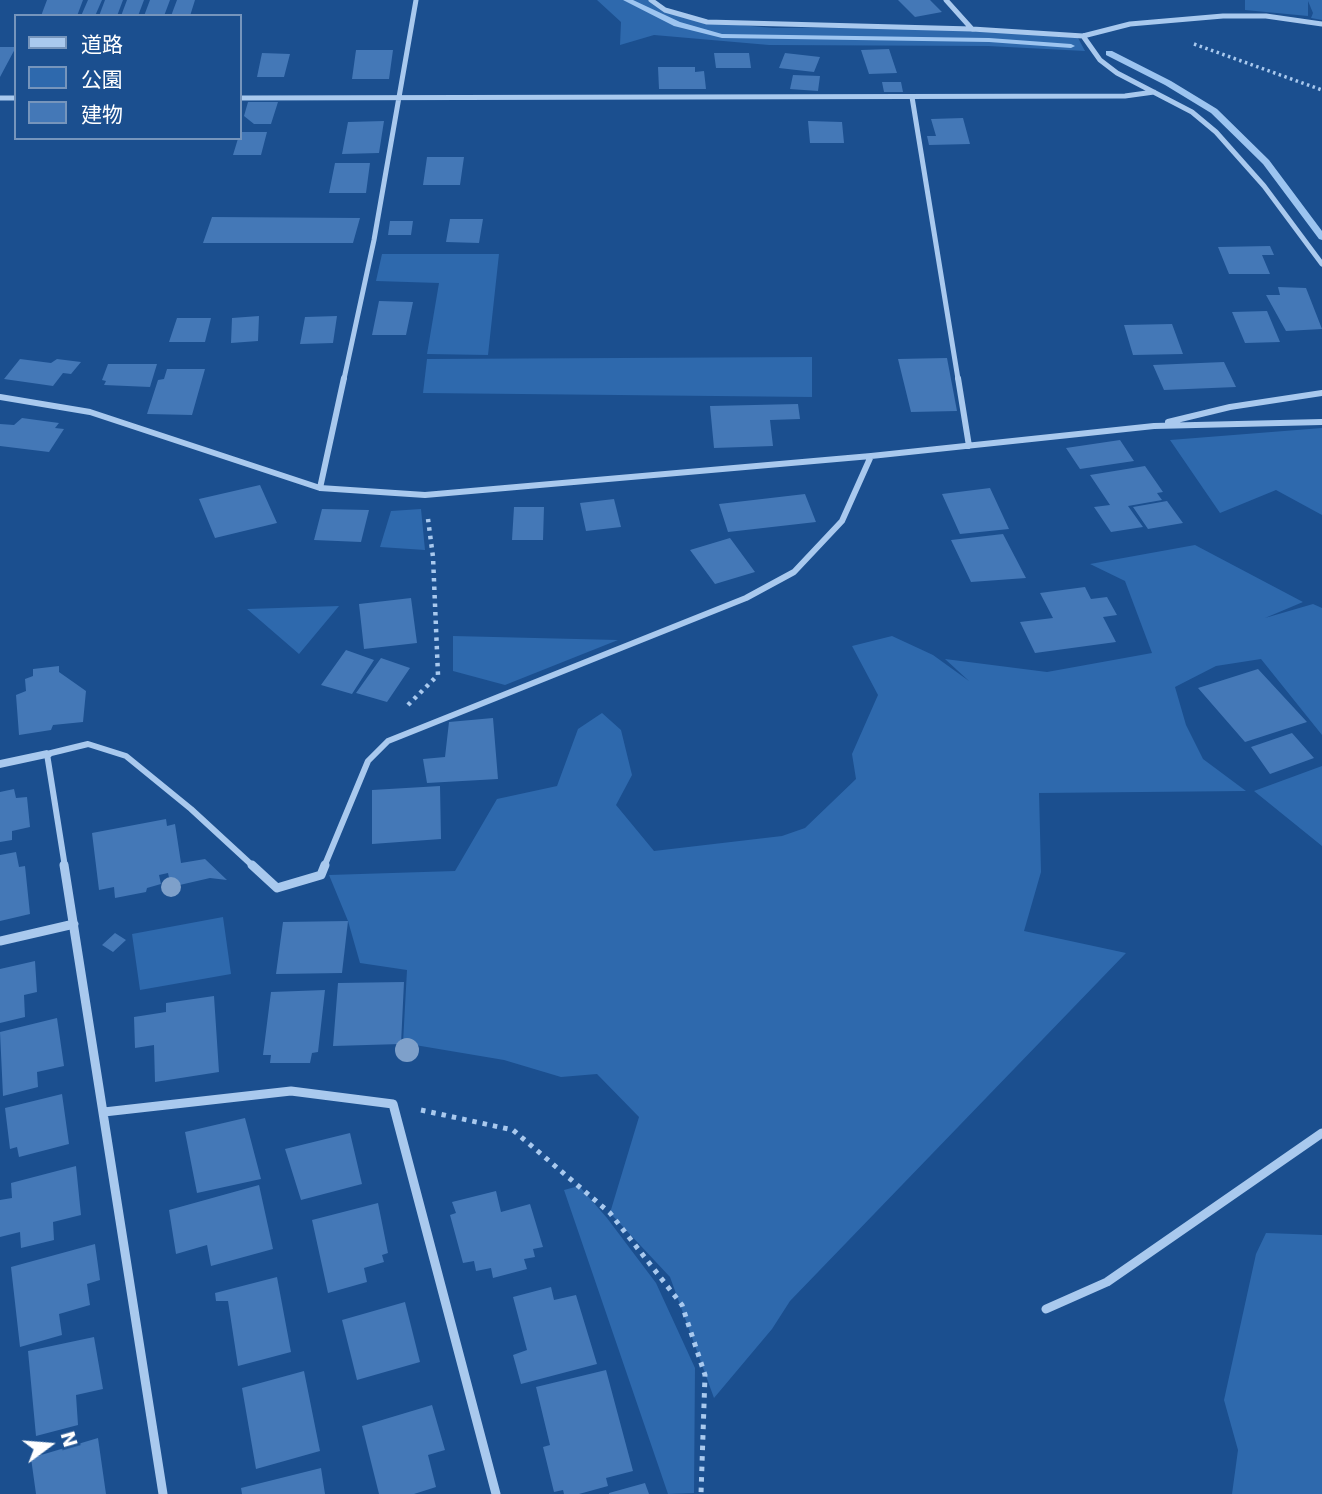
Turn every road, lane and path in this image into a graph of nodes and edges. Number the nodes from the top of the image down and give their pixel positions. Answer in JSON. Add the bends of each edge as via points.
{"nodes":[{"id":1,"x":416,"y":0,"type":"edge"},
{"id":2,"x":650,"y":0,"type":"edge"},
{"id":3,"x":946,"y":0,"type":"edge"},
{"id":4,"x":1152,"y":21,"type":"junction"},
{"id":5,"x":1322,"y":24,"type":"edge"},
{"id":6,"x":972,"y":29,"type":"junction"},
{"id":7,"x":1083,"y":36,"type":"junction"},
{"id":8,"x":1322,"y":90,"type":"edge"},
{"id":9,"x":1154,"y":92,"type":"junction"},
{"id":10,"x":912,"y":97,"type":"junction"},
{"id":11,"x":242,"y":98,"type":"edge"},
{"id":12,"x":400,"y":99,"type":"junction"},
{"id":13,"x":1322,"y":264,"type":"edge"},
{"id":14,"x":1322,"y":393,"type":"edge"},
{"id":15,"x":0,"y":397,"type":"edge"},
{"id":16,"x":1322,"y":422,"type":"edge"},
{"id":17,"x":1154,"y":426,"type":"junction"},
{"id":18,"x":969,"y":446,"type":"junction"},
{"id":19,"x":871,"y":456,"type":"junction"},
{"id":20,"x":320,"y":488,"type":"junction"},
{"id":21,"x":425,"y":495,"type":"junction"},
{"id":22,"x":388,"y":741,"type":"junction"},
{"id":23,"x":47,"y":754,"type":"junction"},
{"id":24,"x":0,"y":764,"type":"edge"},
{"id":25,"x":74,"y":924,"type":"junction"},
{"id":26,"x":0,"y":941,"type":"edge"},
{"id":27,"x":393,"y":1104,"type":"junction"},
{"id":28,"x":104,"y":1112,"type":"junction"},
{"id":29,"x":1322,"y":1133,"type":"edge"},
{"id":30,"x":1046,"y":1309,"type":"dead end"},
{"id":31,"x":163,"y":1494,"type":"edge"},
{"id":32,"x":496,"y":1494,"type":"edge"},
{"id":33,"x":701,"y":1494,"type":"edge"}],
"edges":[{"from":1,"to":12,"type":"street"},
{"from":2,"to":6,"type":"street","via":[[665,10],[707,22]]},
{"from":3,"to":6,"type":"street"},
{"from":4,"to":5,"type":"street","via":[[1266,16]]},
{"from":4,"to":7,"type":"street"},
{"from":4,"to":8,"type":"path","via":[[1162,33]]},
{"from":6,"to":7,"type":"street"},
{"from":7,"to":9,"type":"street","via":[[1108,66]]},
{"from":9,"to":10,"type":"street"},
{"from":9,"to":13,"type":"street","via":[[1192,112],[1216,132],[1264,186]]},
{"from":10,"to":12,"type":"street"},
{"from":10,"to":18,"type":"street"},
{"from":11,"to":12,"type":"street"},
{"from":12,"to":20,"type":"street"},
{"from":14,"to":17,"type":"street","via":[[1230,407]]},
{"from":15,"to":20,"type":"street","via":[[90,412]]},
{"from":16,"to":17,"type":"street"},
{"from":17,"to":18,"type":"street"},
{"from":18,"to":19,"type":"street"},
{"from":19,"to":21,"type":"street"},
{"from":19,"to":22,"type":"street","via":[[842,521],[794,572],[746,598]]},
{"from":20,"to":21,"type":"street"},
{"from":21,"to":22,"type":"path","via":[[433,557],[438,675],[394,719]]},
{"from":22,"to":23,"type":"street","via":[[369,761],[320,875],[277,888],[126,756],[88,744]]},
{"from":23,"to":24,"type":"street"},
{"from":23,"to":25,"type":"street"},
{"from":25,"to":26,"type":"street"},
{"from":25,"to":28,"type":"street"},
{"from":27,"to":28,"type":"street","via":[[291,1091]]},
{"from":27,"to":32,"type":"street"},
{"from":27,"to":33,"type":"path","via":[[513,1130],[610,1213],[682,1305],[705,1376]]},
{"from":28,"to":31,"type":"street"},
{"from":29,"to":30,"type":"street","via":[[1107,1282]]}]}
